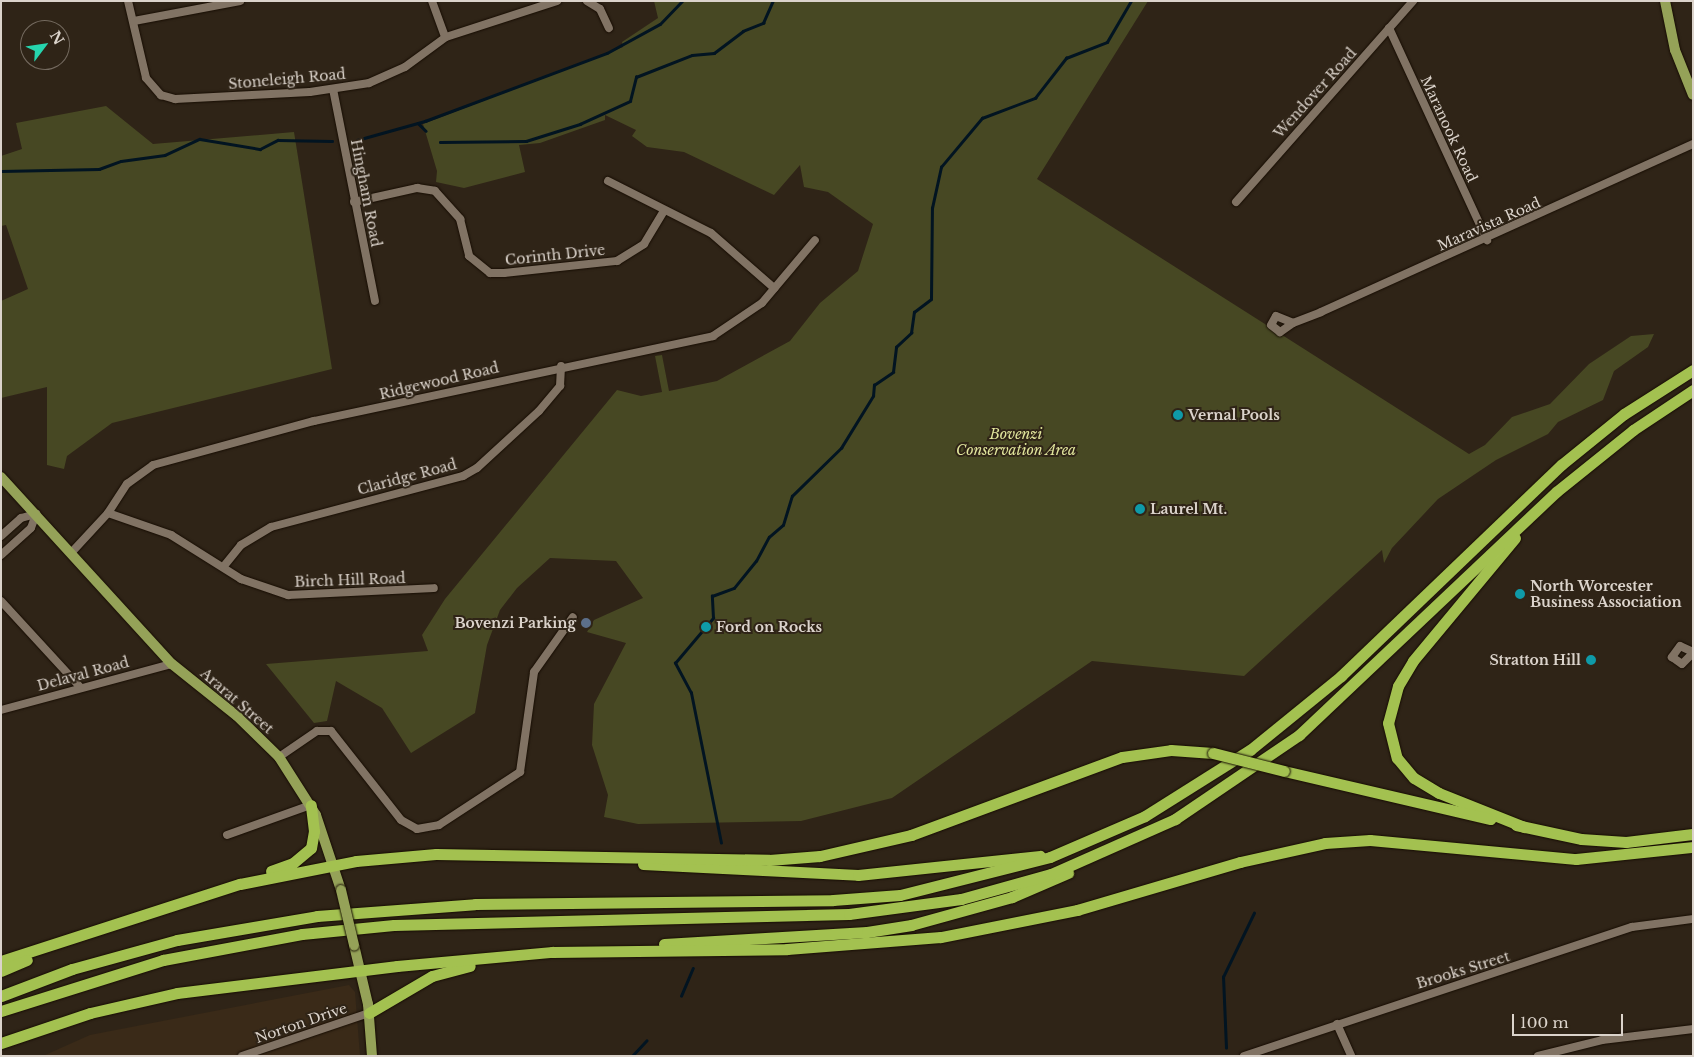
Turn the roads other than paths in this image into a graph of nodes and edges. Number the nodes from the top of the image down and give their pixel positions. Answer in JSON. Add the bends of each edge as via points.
{"nodes":[{"id":1,"x":128,"y":1,"type":"edge"},
{"id":2,"x":240,"y":1,"type":"edge"},
{"id":3,"x":432,"y":1,"type":"edge"},
{"id":4,"x":557,"y":1,"type":"edge"},
{"id":5,"x":588,"y":1,"type":"edge"},
{"id":6,"x":1413,"y":1,"type":"edge"},
{"id":7,"x":1665,"y":1,"type":"edge"},
{"id":8,"x":134,"y":21,"type":"junction"},
{"id":9,"x":609,"y":28,"type":"dead end"},
{"id":10,"x":1389,"y":28,"type":"junction"},
{"id":11,"x":445,"y":37,"type":"junction"},
{"id":12,"x":333,"y":89,"type":"junction"},
{"id":13,"x":1693,"y":95,"type":"edge"},
{"id":14,"x":1693,"y":144,"type":"edge"},
{"id":15,"x":608,"y":181,"type":"dead end"},
{"id":16,"x":354,"y":202,"type":"junction"},
{"id":17,"x":1236,"y":202,"type":"dead end"},
{"id":18,"x":664,"y":211,"type":"junction"},
{"id":19,"x":815,"y":240,"type":"dead end"},
{"id":20,"x":1487,"y":240,"type":"junction"},
{"id":21,"x":774,"y":288,"type":"junction"},
{"id":22,"x":375,"y":301,"type":"dead end"},
{"id":23,"x":1293,"y":323,"type":"dead end"},
{"id":24,"x":561,"y":366,"type":"junction"},
{"id":25,"x":1693,"y":370,"type":"edge"},
{"id":26,"x":1693,"y":390,"type":"edge"},
{"id":27,"x":1,"y":477,"type":"edge"},
{"id":28,"x":108,"y":513,"type":"junction"},
{"id":29,"x":36,"y":514,"type":"junction"},
{"id":30,"x":1530,"y":516,"type":"junction"},
{"id":31,"x":1,"y":536,"type":"edge"},
{"id":32,"x":71,"y":553,"type":"junction"},
{"id":33,"x":1,"y":555,"type":"edge"},
{"id":34,"x":224,"y":566,"type":"junction"},
{"id":35,"x":434,"y":588,"type":"dead end"},
{"id":36,"x":1,"y":601,"type":"edge"},
{"id":37,"x":573,"y":617,"type":"dead end"},
{"id":38,"x":172,"y":664,"type":"junction"},
{"id":39,"x":80,"y":687,"type":"junction"},
{"id":40,"x":1,"y":710,"type":"edge"},
{"id":41,"x":279,"y":757,"type":"junction"},
{"id":42,"x":311,"y":805,"type":"junction"},
{"id":43,"x":1524,"y":827,"type":"junction"},
{"id":44,"x":1693,"y":834,"type":"edge"},
{"id":45,"x":228,"y":836,"type":"dead end"},
{"id":46,"x":1693,"y":847,"type":"edge"},
{"id":47,"x":1050,"y":857,"type":"junction"},
{"id":48,"x":602,"y":858,"type":"junction"},
{"id":49,"x":1089,"y":860,"type":"junction"},
{"id":50,"x":336,"y":866,"type":"junction"},
{"id":51,"x":234,"y":886,"type":"junction"},
{"id":52,"x":144,"y":912,"type":"junction"},
{"id":53,"x":1693,"y":919,"type":"edge"},
{"id":54,"x":643,"y":949,"type":"junction"},
{"id":55,"x":511,"y":955,"type":"junction"},
{"id":56,"x":1,"y":962,"type":"edge"},
{"id":57,"x":1,"y":971,"type":"edge"},
{"id":58,"x":361,"y":972,"type":"junction"},
{"id":59,"x":1,"y":996,"type":"edge"},
{"id":60,"x":1,"y":1011,"type":"edge"},
{"id":61,"x":369,"y":1013,"type":"junction"},
{"id":62,"x":1337,"y":1024,"type":"junction"},
{"id":63,"x":1693,"y":1029,"type":"edge"},
{"id":64,"x":4,"y":1042,"type":"edge"},
{"id":65,"x":242,"y":1056,"type":"edge"},
{"id":66,"x":372,"y":1056,"type":"edge"},
{"id":67,"x":1244,"y":1056,"type":"edge"},
{"id":68,"x":1351,"y":1056,"type":"edge"},
{"id":69,"x":1538,"y":1056,"type":"edge"}],
"edges":[{"from":1,"to":8,"type":"street","name":"Stoneleigh Road"},
{"from":2,"to":8,"type":"street"},
{"from":3,"to":11,"type":"street"},
{"from":4,"to":11,"type":"street","name":"Stoneleigh Road"},
{"from":5,"to":9,"type":"street","via":[[600,10]]},
{"from":6,"to":10,"type":"street","name":"Wendover Road"},
{"from":7,"to":13,"type":"main road","via":[[1674,50]]},
{"from":8,"to":12,"type":"street","name":"Stoneleigh Road","via":[[146,78],[168,98]]},
{"from":10,"to":17,"type":"street","name":"Wendover Road"},
{"from":10,"to":20,"type":"street","name":"Maranook Road"},
{"from":11,"to":12,"type":"street","name":"Stoneleigh Road","via":[[388,76]]},
{"from":12,"to":16,"type":"street","name":"Hingham Road"},
{"from":14,"to":20,"type":"street","name":"Maravista Road"},
{"from":15,"to":18,"type":"street"},
{"from":16,"to":18,"type":"street","name":"Corinth Drive","via":[[417,188],[435,191],[460,219],[469,256],[490,273],[617,261],[644,244]]},
{"from":16,"to":22,"type":"street","name":"Hingham Road"},
{"from":18,"to":21,"type":"street","via":[[711,233]]},
{"from":19,"to":21,"type":"street","name":"Ridgewood Road"},
{"from":20,"to":23,"type":"street","name":"Maravista Road"},
{"from":21,"to":24,"type":"street","name":"Ridgewood Road","via":[[750,314],[713,336]]},
{"from":24,"to":28,"type":"street","name":"Ridgewood Road","via":[[169,459],[127,484]]},
{"from":24,"to":34,"type":"street","name":"Claridge Road","via":[[560,386],[516,436],[478,468],[463,476],[271,527],[241,545]]},
{"from":25,"to":47,"type":"highway","via":[[1624,414],[1561,465],[1340,676],[1250,750],[1144,816]]},
{"from":26,"to":30,"type":"highway","via":[[1633,430]]},
{"from":27,"to":29,"type":"main road","name":"Ararat Street"},
{"from":28,"to":32,"type":"street","name":"Ridgewood Road"},
{"from":28,"to":34,"type":"street","name":"Birch Hill Road","via":[[171,534]]},
{"from":29,"to":31,"type":"street","via":[[21,518]]},
{"from":29,"to":32,"type":"main road","name":"Ararat Street"},
{"from":29,"to":33,"type":"street","via":[[31,528]]},
{"from":30,"to":43,"type":"highway","via":[[1413,661],[1398,686],[1388,723],[1397,758],[1414,778],[1439,793]]},
{"from":30,"to":49,"type":"highway","via":[[1299,735],[1211,798]]},
{"from":32,"to":38,"type":"main road","name":"Ararat Street"},
{"from":34,"to":35,"type":"street","name":"Birch Hill Road","via":[[256,586],[288,595]]},
{"from":36,"to":39,"type":"street"},
{"from":37,"to":41,"type":"street","via":[[532,677],[520,772],[439,824],[417,828],[401,820],[331,731],[317,731]]},
{"from":38,"to":39,"type":"street","name":"Delaval Road"},
{"from":38,"to":41,"type":"main road","name":"Ararat Street","via":[[237,716]]},
{"from":39,"to":40,"type":"street","name":"Delaval Road"},
{"from":41,"to":42,"type":"main road","name":"Ararat Street"},
{"from":42,"to":45,"type":"street"},
{"from":42,"to":50,"type":"main road","name":"Ararat Street"},
{"from":42,"to":51,"type":"highway","via":[[314,831],[311,848],[293,863]]},
{"from":43,"to":44,"type":"highway","via":[[1581,839],[1626,842]]},
{"from":43,"to":48,"type":"highway","bridge":true,"via":[[1213,753],[1171,750],[1122,757],[911,835],[853,851],[769,860]]},
{"from":46,"to":54,"type":"highway","via":[[1576,859],[1370,840],[1325,843],[1240,862],[1077,910],[940,937],[787,949]]},
{"from":47,"to":48,"type":"highway","via":[[1016,856],[922,872],[858,875]]},
{"from":47,"to":59,"type":"highway","via":[[936,887],[843,900],[475,904],[317,916],[168,942],[78,967]]},
{"from":48,"to":50,"type":"highway","via":[[422,854]]},
{"from":49,"to":54,"type":"highway","via":[[1053,883],[911,925],[820,936],[685,939]]},
{"from":49,"to":60,"type":"highway","via":[[961,898],[849,914],[403,925],[302,934],[170,958]]},
{"from":50,"to":51,"type":"highway"},
{"from":50,"to":58,"type":"main road","name":"Ararat Street","bridge":true},
{"from":51,"to":52,"type":"highway"},
{"from":52,"to":56,"type":"highway"},
{"from":52,"to":57,"type":"highway"},
{"from":53,"to":62,"type":"street","name":"Brooks Street","via":[[1632,928]]},
{"from":54,"to":55,"type":"highway"},
{"from":55,"to":58,"type":"highway"},
{"from":55,"to":61,"type":"highway","via":[[448,970]]},
{"from":58,"to":61,"type":"main road","name":"Ararat Street"},
{"from":58,"to":64,"type":"highway","via":[[177,993],[82,1016]]},
{"from":61,"to":65,"type":"street","name":"Norton Drive"},
{"from":61,"to":66,"type":"main road","name":"Ararat Street"},
{"from":62,"to":67,"type":"street","name":"Brooks Street"},
{"from":62,"to":68,"type":"street"},
{"from":63,"to":69,"type":"street","via":[[1602,1040]]}]}
